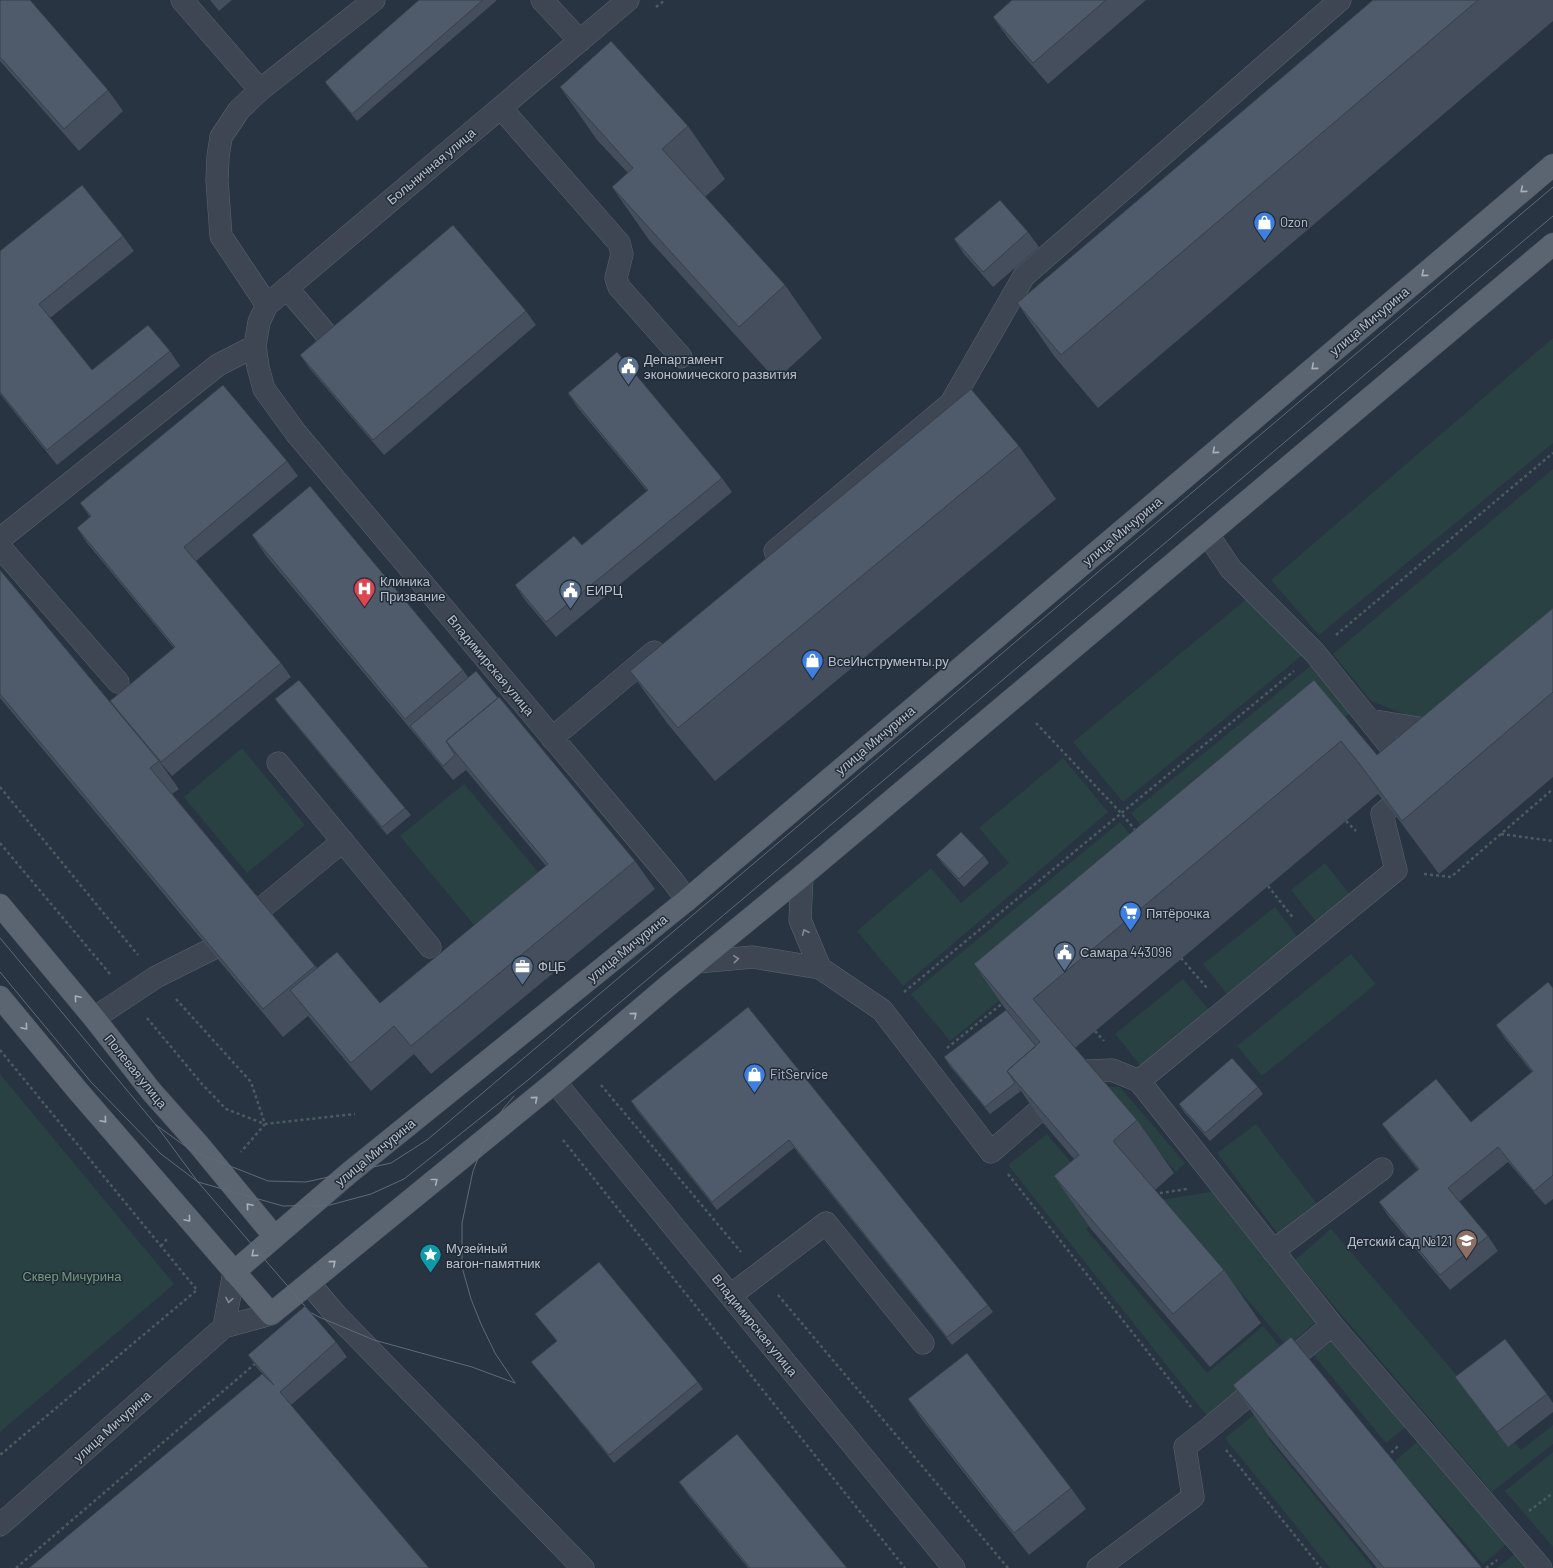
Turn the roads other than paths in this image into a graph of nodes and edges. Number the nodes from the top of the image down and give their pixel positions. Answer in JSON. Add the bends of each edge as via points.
{"nodes":[{"id":1,"x":182,"y":0,"type":"edge"},
{"id":2,"x":374,"y":0,"type":"edge"},
{"id":3,"x":542,"y":0,"type":"edge"},
{"id":4,"x":628,"y":0,"type":"edge"},
{"id":5,"x":1340,"y":0,"type":"edge"},
{"id":6,"x":580,"y":41,"type":"junction"},
{"id":7,"x":260,"y":90,"type":"junction"},
{"id":8,"x":501,"y":108,"type":"junction"},
{"id":9,"x":1553,"y":165,"type":"edge"},
{"id":10,"x":1553,"y":244,"type":"edge"},
{"id":11,"x":287,"y":288,"type":"junction"},
{"id":12,"x":267,"y":305,"type":"junction"},
{"id":13,"x":254,"y":346,"type":"junction"},
{"id":14,"x":337,"y":347,"type":"edge"},
{"id":15,"x":681,"y":357,"type":"dead end"},
{"id":16,"x":1208,"y":535,"type":"junction"},
{"id":17,"x":0,"y":539,"type":"edge"},
{"id":18,"x":0,"y":548,"type":"edge"},
{"id":19,"x":762,"y":562,"type":"edge"},
{"id":20,"x":672,"y":637,"type":"edge"},
{"id":21,"x":118,"y":682,"type":"dead end"},
{"id":22,"x":1454,"y":716,"type":"edge"},
{"id":23,"x":1369,"y":720,"type":"junction"},
{"id":24,"x":552,"y":738,"type":"junction"},
{"id":25,"x":278,"y":763,"type":"dead end"},
{"id":26,"x":1420,"y":783,"type":"edge"},
{"id":27,"x":1389,"y":808,"type":"edge"},
{"id":28,"x":343,"y":841,"type":"junction"},
{"id":29,"x":802,"y":876,"type":"junction"},
{"id":30,"x":687,"y":900,"type":"junction"},
{"id":31,"x":0,"y":905,"type":"edge"},
{"id":32,"x":262,"y":907,"type":"edge"},
{"id":33,"x":430,"y":947,"type":"dead end"},
{"id":34,"x":210,"y":950,"type":"edge"},
{"id":35,"x":697,"y":962,"type":"junction"},
{"id":36,"x":820,"y":968,"type":"junction"},
{"id":37,"x":0,"y":998,"type":"edge"},
{"id":38,"x":94,"y":1018,"type":"junction"},
{"id":39,"x":1086,"y":1071,"type":"edge"},
{"id":40,"x":1139,"y":1081,"type":"junction"},
{"id":41,"x":555,"y":1082,"type":"junction"},
{"id":42,"x":1068,"y":1085,"type":"edge"},
{"id":43,"x":1382,"y":1169,"type":"dead end"},
{"id":44,"x":274,"y":1236,"type":"junction"},
{"id":45,"x":1274,"y":1251,"type":"junction"},
{"id":46,"x":234,"y":1272,"type":"junction"},
{"id":47,"x":309,"y":1283,"type":"junction"},
{"id":48,"x":731,"y":1295,"type":"junction"},
{"id":49,"x":271,"y":1314,"type":"junction"},
{"id":50,"x":1332,"y":1325,"type":"junction"},
{"id":51,"x":224,"y":1327,"type":"junction"},
{"id":52,"x":923,"y":1343,"type":"dead end"},
{"id":53,"x":0,"y":1525,"type":"edge"},
{"id":54,"x":583,"y":1568,"type":"edge"},
{"id":55,"x":954,"y":1568,"type":"edge"},
{"id":56,"x":1098,"y":1568,"type":"edge"},
{"id":57,"x":1541,"y":1568,"type":"edge"}],
"edges":[{"from":1,"to":7,"type":"street"},
{"from":2,"to":7,"type":"street"},
{"from":3,"to":6,"type":"street"},
{"from":4,"to":6,"type":"street","name":"Больничная улица"},
{"from":5,"to":19,"type":"street","via":[[1024,276],[951,403]]},
{"from":6,"to":8,"type":"street","name":"Больничная улица"},
{"from":7,"to":12,"type":"street","via":[[238,110],[221,137],[218,180],[221,236]]},
{"from":8,"to":11,"type":"street","name":"Больничная улица"},
{"from":8,"to":15,"type":"street","via":[[619,243],[622,254],[616,278],[619,287]]},
{"from":9,"to":30,"type":"main road","name":"улица Мичурина","one_way":true},
{"from":10,"to":16,"type":"main road","name":"улица Мичурина"},
{"from":11,"to":12,"type":"street","name":"Больничная улица"},
{"from":11,"to":14,"type":"street"},
{"from":12,"to":13,"type":"street","name":"Больничная улица","via":[[259,322]]},
{"from":13,"to":17,"type":"street","via":[[218,365]]},
{"from":13,"to":24,"type":"street","name":"Владимирская улица","via":[[264,389],[296,433]]},
{"from":16,"to":23,"type":"street","via":[[1232,569],[1315,653]]},
{"from":16,"to":29,"type":"main road","name":"улица Мичурина"},
{"from":18,"to":21,"type":"street"},
{"from":20,"to":24,"type":"street"},
{"from":22,"to":23,"type":"street","via":[[1437,731]]},
{"from":23,"to":26,"type":"street"},
{"from":24,"to":30,"type":"street","name":"Владимирская улица"},
{"from":25,"to":28,"type":"street"},
{"from":27,"to":40,"type":"street","via":[[1382,814],[1396,870]]},
{"from":28,"to":32,"type":"street"},
{"from":28,"to":33,"type":"street"},
{"from":29,"to":35,"type":"main road","name":"улица Мичурина"},
{"from":36,"to":29,"type":"street","one_way":true,"via":[[800,920]]},
{"from":30,"to":44,"type":"main road","name":"улица Мичурина"},
{"from":38,"to":31,"type":"main road","name":"Полевая улица","one_way":true},
{"from":34,"to":38,"type":"street","via":[[156,977]]},
{"from":35,"to":36,"type":"street","one_way":true,"via":[[752,957]]},
{"from":41,"to":35,"type":"main road","name":"улица Мичурина","one_way":true},
{"from":36,"to":42,"type":"street","via":[[882,1010],[991,1152]]},
{"from":37,"to":46,"type":"main road","one_way":true},
{"from":44,"to":38,"type":"main road","name":"Полевая улица","one_way":true,"via":[[151,1091]]},
{"from":39,"to":40,"type":"street","via":[[1112,1070]]},
{"from":40,"to":45,"type":"street"},
{"from":47,"to":41,"type":"main road","name":"улица Мичурина","one_way":true},
{"from":41,"to":48,"type":"street","name":"Владимирская улица"},
{"from":43,"to":45,"type":"street"},
{"from":44,"to":46,"type":"main road","name":"улица Мичурина","one_way":true},
{"from":45,"to":50,"type":"street"},
{"from":46,"to":49,"type":"main road"},
{"from":46,"to":51,"type":"street","one_way":true},
{"from":47,"to":49,"type":"main road","name":"улица Мичурина"},
{"from":47,"to":54,"type":"street","via":[[336,1315]]},
{"from":48,"to":52,"type":"street","via":[[826,1223]]},
{"from":48,"to":55,"type":"street","name":"Владимирская улица"},
{"from":49,"to":51,"type":"street","name":"улица Мичурина"},
{"from":50,"to":56,"type":"street","via":[[1184,1447],[1193,1497]]},
{"from":50,"to":57,"type":"street"},
{"from":51,"to":53,"type":"street","name":"улица Мичурина"}]}
